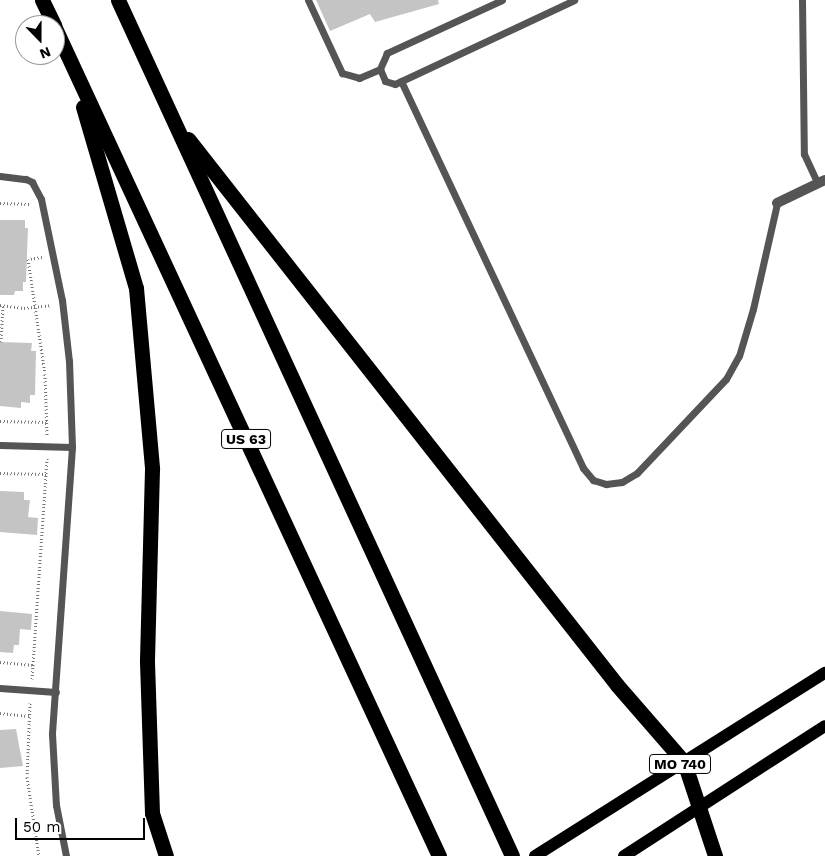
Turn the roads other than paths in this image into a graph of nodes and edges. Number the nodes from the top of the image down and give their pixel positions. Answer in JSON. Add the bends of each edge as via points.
{"nodes":[{"id":1,"x":42,"y":0,"type":"edge"},
{"id":2,"x":118,"y":0,"type":"edge"},
{"id":3,"x":308,"y":0,"type":"edge"},
{"id":4,"x":502,"y":0,"type":"edge"},
{"id":5,"x":574,"y":0,"type":"edge"},
{"id":6,"x":802,"y":0,"type":"edge"},
{"id":7,"x":49,"y":15,"type":"edge"},
{"id":8,"x":65,"y":49,"type":"edge"},
{"id":9,"x":70,"y":60,"type":"junction"},
{"id":10,"x":380,"y":69,"type":"junction"},
{"id":11,"x":402,"y":81,"type":"junction"},
{"id":12,"x":172,"y":120,"type":"junction"},
{"id":13,"x":0,"y":176,"type":"edge"},
{"id":14,"x":821,"y":182,"type":"edge"},
{"id":15,"x":777,"y":203,"type":"joint"},
{"id":16,"x":0,"y":445,"type":"edge"},
{"id":17,"x":72,"y":447,"type":"junction"},
{"id":18,"x":825,"y":673,"type":"edge"},
{"id":19,"x":0,"y":688,"type":"edge"},
{"id":20,"x":56,"y":692,"type":"junction"},
{"id":21,"x":825,"y":726,"type":"edge"},
{"id":22,"x":684,"y":762,"type":"junction"},
{"id":23,"x":697,"y":808,"type":"junction"},
{"id":24,"x":438,"y":853,"type":"edge"},
{"id":25,"x":66,"y":856,"type":"edge"},
{"id":26,"x":166,"y":856,"type":"edge"},
{"id":27,"x":512,"y":856,"type":"edge"},
{"id":28,"x":535,"y":856,"type":"edge"},
{"id":29,"x":624,"y":856,"type":"edge"},
{"id":30,"x":715,"y":856,"type":"edge"}],
"edges":[{"from":1,"to":7,"type":"highway","number":"US 63"},
{"from":2,"to":12,"type":"highway"},
{"from":3,"to":10,"type":"lane","via":[[342,73],[359,78]]},
{"from":4,"to":10,"type":"lane","via":[[387,53]]},
{"from":5,"to":11,"type":"lane"},
{"from":6,"to":14,"type":"lane","via":[[804,154]]},
{"from":8,"to":9,"type":"highway","number":"US 63"},
{"from":9,"to":24,"type":"highway","number":"US 63"},
{"from":9,"to":26,"type":"highway","via":[[136,288],[152,469],[147,662],[152,813]]},
{"from":10,"to":11,"type":"lane","via":[[385,81],[395,84]]},
{"from":11,"to":15,"type":"lane","via":[[583,468],[593,480],[606,484],[622,482],[637,473],[726,379],[739,356],[753,309]]},
{"from":12,"to":22,"type":"highway","via":[[617,685]]},
{"from":12,"to":27,"type":"highway"},
{"from":13,"to":17,"type":"lane","via":[[26,179],[37,190],[62,303],[70,376]]},
{"from":14,"to":15,"type":"street"},
{"from":16,"to":17,"type":"lane"},
{"from":17,"to":20,"type":"lane"},
{"from":18,"to":22,"type":"main road","number":"MO 740"},
{"from":19,"to":20,"type":"lane"},
{"from":20,"to":25,"type":"lane","via":[[53,770],[59,829]]},
{"from":21,"to":23,"type":"main road","number":"MO 740"},
{"from":22,"to":23,"type":"highway"},
{"from":22,"to":28,"type":"main road","number":"MO 740"},
{"from":23,"to":29,"type":"main road","number":"MO 740"},
{"from":23,"to":30,"type":"highway"}]}
